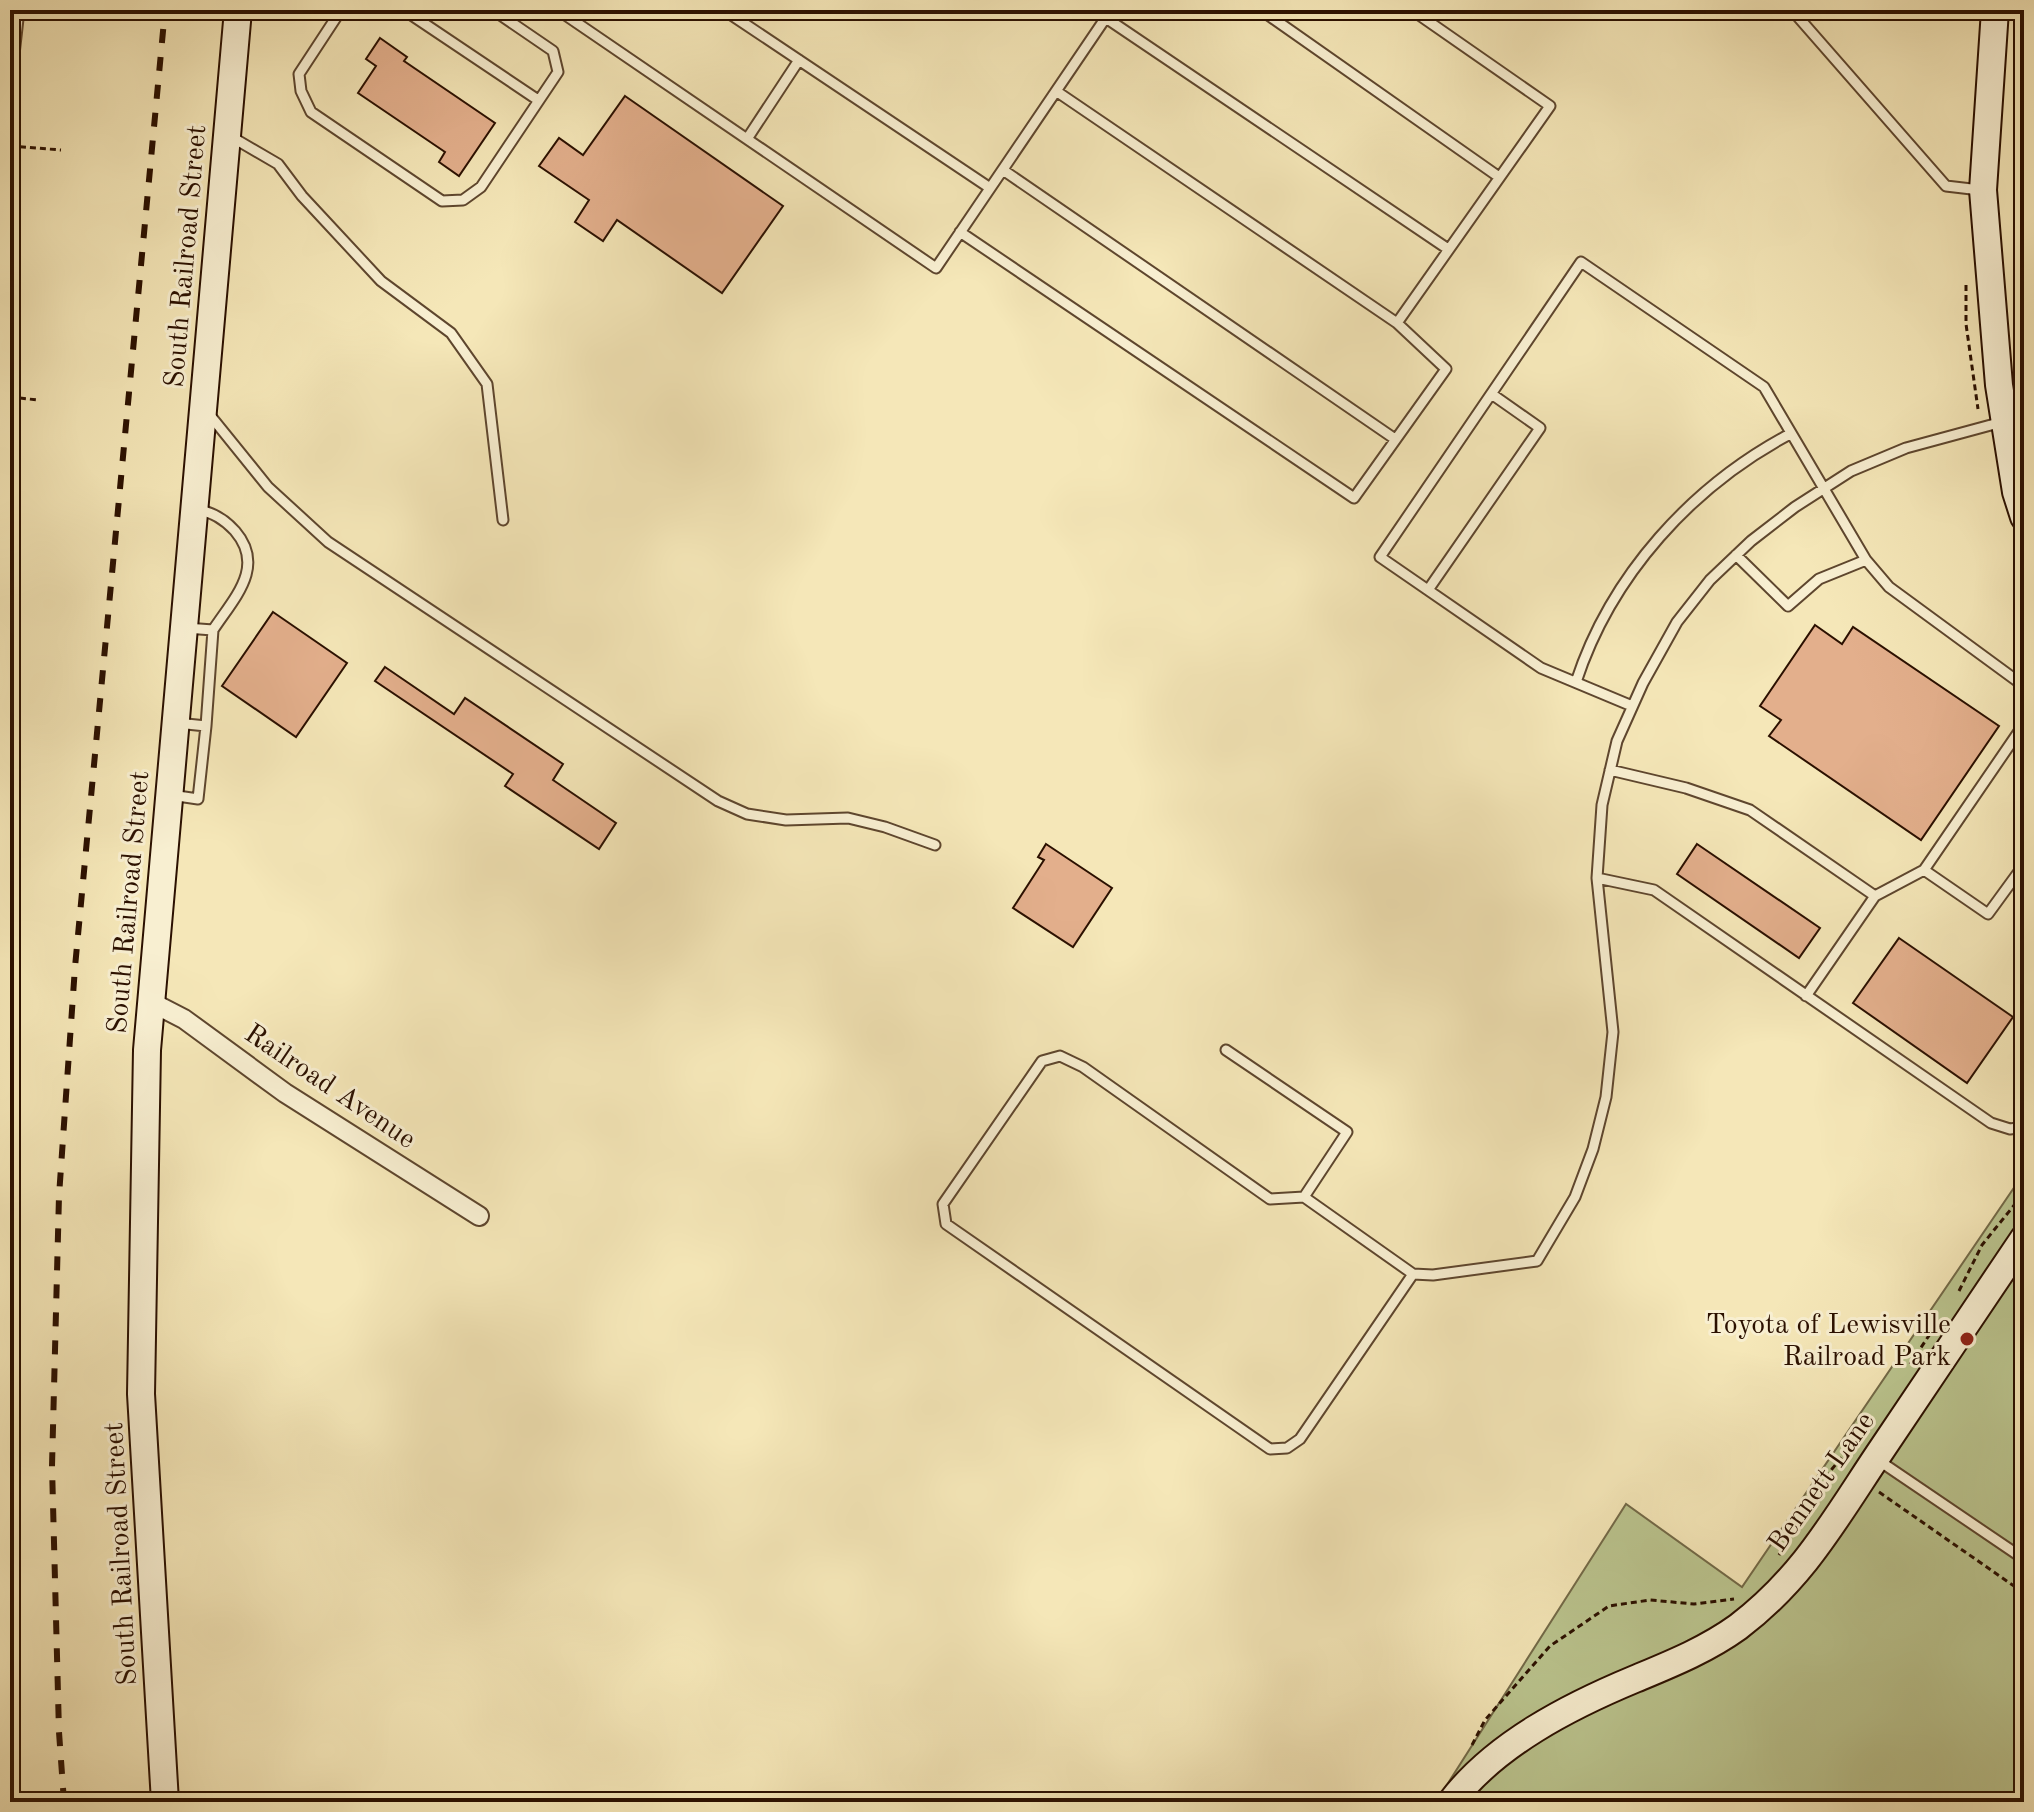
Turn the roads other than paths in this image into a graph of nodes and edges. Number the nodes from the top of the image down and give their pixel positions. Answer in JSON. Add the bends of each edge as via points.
{"nodes":[{"id":1,"x":19,"y":10,"type":"edge"},
{"id":2,"x":238,"y":10,"type":"edge"},
{"id":3,"x":341,"y":10,"type":"edge"},
{"id":4,"x":404,"y":10,"type":"edge"},
{"id":5,"x":493,"y":10,"type":"edge"},
{"id":6,"x":558,"y":10,"type":"edge"},
{"id":7,"x":724,"y":10,"type":"edge"},
{"id":8,"x":1261,"y":10,"type":"edge"},
{"id":9,"x":1412,"y":10,"type":"edge"},
{"id":10,"x":1792,"y":10,"type":"edge"},
{"id":11,"x":1995,"y":10,"type":"edge"},
{"id":12,"x":1108,"y":14,"type":"edge"},
{"id":13,"x":799,"y":60,"type":"junction"},
{"id":14,"x":10,"y":90,"type":"edge"},
{"id":15,"x":1056,"y":91,"type":"junction"},
{"id":16,"x":538,"y":100,"type":"junction"},
{"id":17,"x":227,"y":135,"type":"junction"},
{"id":18,"x":747,"y":139,"type":"junction"},
{"id":19,"x":1003,"y":170,"type":"junction"},
{"id":20,"x":1499,"y":177,"type":"junction"},
{"id":21,"x":990,"y":188,"type":"junction"},
{"id":22,"x":1983,"y":190,"type":"junction"},
{"id":23,"x":960,"y":232,"type":"junction"},
{"id":24,"x":1448,"y":249,"type":"junction"},
{"id":25,"x":1397,"y":323,"type":"junction"},
{"id":26,"x":1493,"y":395,"type":"junction"},
{"id":27,"x":202,"y":405,"type":"junction"},
{"id":28,"x":2014,"y":418,"type":"edge"},
{"id":29,"x":1790,"y":434,"type":"junction"},
{"id":30,"x":1395,"y":439,"type":"junction"},
{"id":31,"x":1823,"y":489,"type":"junction"},
{"id":32,"x":193,"y":509,"type":"junction"},
{"id":33,"x":2024,"y":517,"type":"edge"},
{"id":34,"x":503,"y":520,"type":"dead end"},
{"id":35,"x":1736,"y":555,"type":"junction"},
{"id":36,"x":1866,"y":560,"type":"junction"},
{"id":37,"x":1428,"y":590,"type":"junction"},
{"id":38,"x":182,"y":627,"type":"junction"},
{"id":39,"x":213,"y":630,"type":"junction"},
{"id":40,"x":1576,"y":682,"type":"junction"},
{"id":41,"x":2024,"y":686,"type":"edge"},
{"id":42,"x":1632,"y":706,"type":"junction"},
{"id":43,"x":174,"y":723,"type":"junction"},
{"id":44,"x":2024,"y":724,"type":"edge"},
{"id":45,"x":206,"y":726,"type":"junction"},
{"id":46,"x":1610,"y":770,"type":"junction"},
{"id":47,"x":168,"y":795,"type":"junction"},
{"id":48,"x":2024,"y":821,"type":"edge"},
{"id":49,"x":935,"y":845,"type":"dead end"},
{"id":50,"x":1924,"y":870,"type":"junction"},
{"id":51,"x":1597,"y":878,"type":"junction"},
{"id":52,"x":1875,"y":896,"type":"junction"},
{"id":53,"x":1806,"y":996,"type":"junction"},
{"id":54,"x":151,"y":1002,"type":"junction"},
{"id":55,"x":1226,"y":1050,"type":"dead end"},
{"id":56,"x":2024,"y":1127,"type":"edge"},
{"id":57,"x":1304,"y":1197,"type":"junction"},
{"id":58,"x":479,"y":1216,"type":"dead end"},
{"id":59,"x":2024,"y":1238,"type":"edge"},
{"id":60,"x":1413,"y":1274,"type":"junction"},
{"id":61,"x":1876,"y":1458,"type":"junction"},
{"id":62,"x":2024,"y":1559,"type":"edge"},
{"id":63,"x":165,"y":1802,"type":"edge"},
{"id":64,"x":1451,"y":1802,"type":"edge"}],
"edges":[{"from":1,"to":14,"type":"lane"},
{"from":2,"to":17,"type":"street","name":"South Railroad Street"},
{"from":3,"to":16,"type":"lane","via":[[299,74],[311,112],[442,201],[463,200],[481,187]]},
{"from":4,"to":16,"type":"lane"},
{"from":5,"to":16,"type":"lane","via":[[553,51],[558,72]]},
{"from":6,"to":18,"type":"lane"},
{"from":7,"to":13,"type":"lane"},
{"from":8,"to":20,"type":"lane"},
{"from":9,"to":20,"type":"lane","via":[[1550,106]]},
{"from":10,"to":22,"type":"lane","via":[[1946,186]]},
{"from":11,"to":22,"type":"street"},
{"from":12,"to":15,"type":"lane"},
{"from":12,"to":24,"type":"lane"},
{"from":13,"to":18,"type":"lane"},
{"from":13,"to":21,"type":"lane"},
{"from":15,"to":19,"type":"lane"},
{"from":15,"to":25,"type":"lane"},
{"from":17,"to":27,"type":"street","name":"South Railroad Street"},
{"from":17,"to":34,"type":"lane","via":[[278,164],[381,281],[451,333],[487,384]]},
{"from":18,"to":23,"type":"lane","via":[[936,268]]},
{"from":19,"to":21,"type":"lane"},
{"from":19,"to":30,"type":"lane"},
{"from":20,"to":24,"type":"lane"},
{"from":21,"to":23,"type":"lane"},
{"from":22,"to":28,"type":"street","via":[[1999,385]]},
{"from":23,"to":30,"type":"lane","via":[[1354,498]]},
{"from":24,"to":25,"type":"lane"},
{"from":25,"to":30,"type":"lane","via":[[1446,369]]},
{"from":26,"to":29,"type":"lane","via":[[1581,262],[1764,387]]},
{"from":26,"to":37,"type":"lane","via":[[1540,428]]},
{"from":26,"to":37,"type":"lane","via":[[1380,557]]},
{"from":27,"to":32,"type":"street","name":"South Railroad Street"},
{"from":27,"to":49,"type":"lane","via":[[268,487],[328,542],[718,801],[747,814],[786,820],[848,818]]},
{"from":28,"to":31,"type":"lane","via":[[1906,448]]},
{"from":28,"to":33,"type":"street","via":[[2016,492]]},
{"from":29,"to":31,"type":"lane"},
{"from":29,"to":40,"type":"lane","via":[[1723,478],[1645,553],[1587,648]]},
{"from":31,"to":35,"type":"lane"},
{"from":31,"to":36,"type":"lane"},
{"from":32,"to":38,"type":"street","name":"South Railroad Street"},
{"from":32,"to":39,"type":"lane","via":[[224,520],[247,549],[244,584]]},
{"from":35,"to":36,"type":"lane","via":[[1788,606],[1819,579]]},
{"from":35,"to":42,"type":"lane","via":[[1677,622]]},
{"from":36,"to":41,"type":"lane","via":[[1889,587]]},
{"from":37,"to":40,"type":"lane","via":[[1541,668]]},
{"from":38,"to":39,"type":"lane"},
{"from":38,"to":43,"type":"street","name":"South Railroad Street"},
{"from":39,"to":45,"type":"lane"},
{"from":40,"to":42,"type":"lane"},
{"from":42,"to":46,"type":"lane"},
{"from":43,"to":45,"type":"lane"},
{"from":43,"to":47,"type":"street","name":"South Railroad Street"},
{"from":44,"to":50,"type":"lane"},
{"from":45,"to":47,"type":"lane","via":[[198,799]]},
{"from":46,"to":51,"type":"lane"},
{"from":46,"to":52,"type":"lane","via":[[1750,810]]},
{"from":47,"to":54,"type":"street","name":"South Railroad Street"},
{"from":48,"to":50,"type":"lane","via":[[2023,866],[1988,914]]},
{"from":50,"to":52,"type":"lane"},
{"from":51,"to":53,"type":"lane","via":[[1654,890]]},
{"from":51,"to":60,"type":"lane","via":[[1613,1032],[1606,1097],[1575,1197],[1537,1261]]},
{"from":52,"to":53,"type":"lane"},
{"from":53,"to":56,"type":"lane","via":[[1991,1123]]},
{"from":54,"to":58,"type":"street","name":"Railroad Avenue"},
{"from":54,"to":63,"type":"street","name":"South Railroad Street","via":[[141,1394]]},
{"from":55,"to":57,"type":"lane","via":[[1347,1132]]},
{"from":57,"to":60,"type":"lane"},
{"from":57,"to":60,"type":"lane","via":[[1270,1199],[1060,1056],[1042,1061],[943,1204],[946,1224],[1270,1449],[1287,1448],[1300,1439]]},
{"from":59,"to":61,"type":"street","name":"Bennett Lane"},
{"from":61,"to":62,"type":"lane"},
{"from":61,"to":64,"type":"street","name":"Bennett Lane","via":[[1821,1543],[1780,1591],[1737,1628],[1689,1657],[1568,1711],[1515,1743],[1468,1779]]}]}
